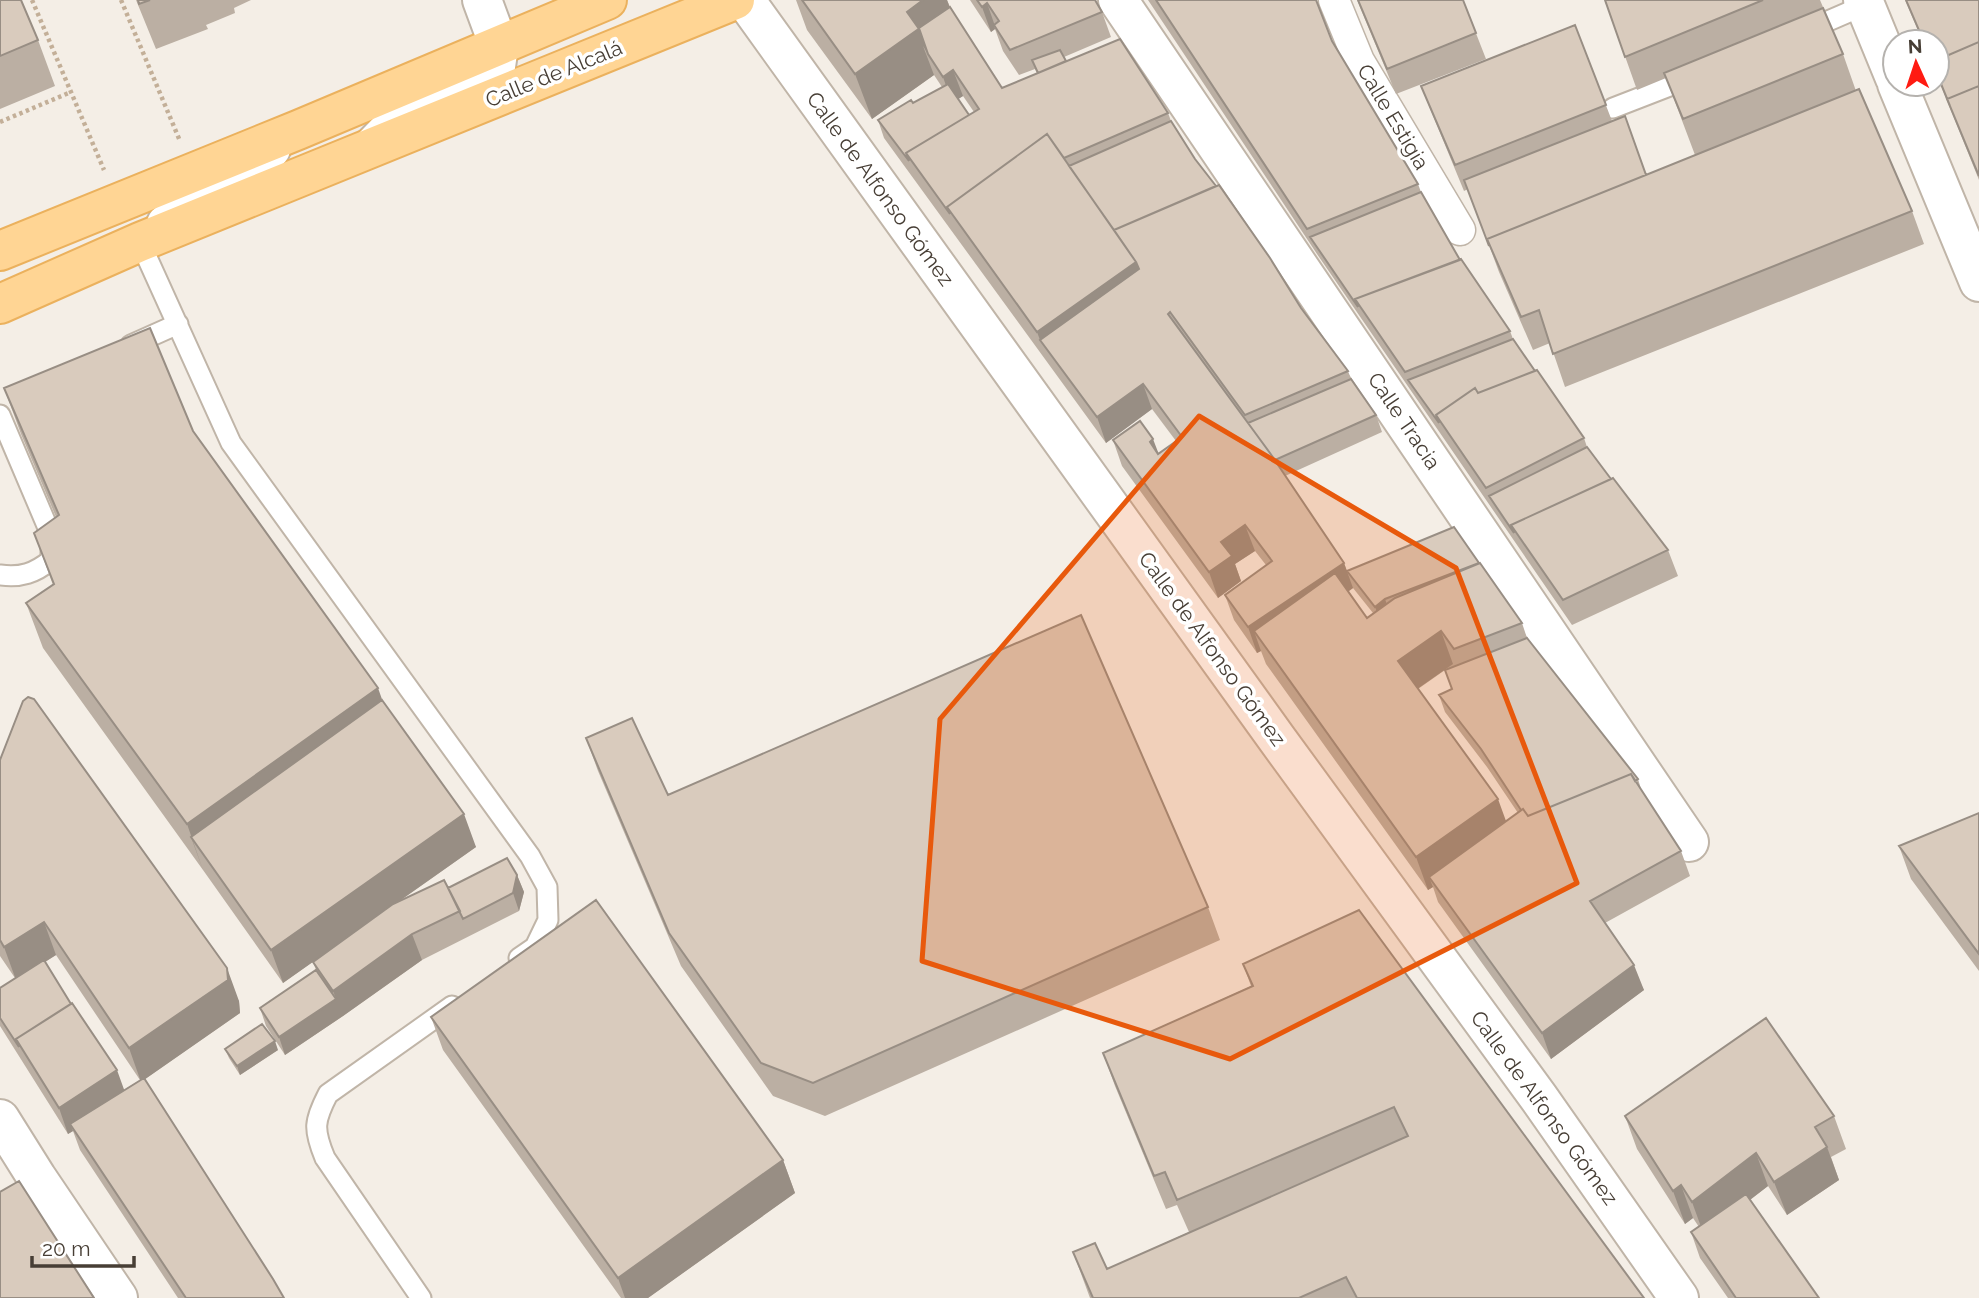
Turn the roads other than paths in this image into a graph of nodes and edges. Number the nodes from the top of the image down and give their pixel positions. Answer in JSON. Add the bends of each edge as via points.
{"nodes":[{"id":1,"x":482,"y":0,"type":"edge"},
{"id":2,"x":607,"y":0,"type":"edge"},
{"id":3,"x":734,"y":0,"type":"edge"},
{"id":4,"x":745,"y":0,"type":"edge"},
{"id":5,"x":1118,"y":0,"type":"edge"},
{"id":6,"x":1334,"y":0,"type":"edge"},
{"id":7,"x":1864,"y":2,"type":"edge"},
{"id":8,"x":1792,"y":36,"type":"edge"},
{"id":9,"x":1881,"y":44,"type":"edge"},
{"id":10,"x":499,"y":46,"type":"junction"},
{"id":11,"x":1716,"y":68,"type":"edge"},
{"id":12,"x":1903,"y":98,"type":"edge"},
{"id":13,"x":1613,"y":108,"type":"dead end"},
{"id":14,"x":298,"y":130,"type":"junction"},
{"id":15,"x":373,"y":146,"type":"junction"},
{"id":16,"x":1460,"y":230,"type":"dead end"},
{"id":17,"x":140,"y":242,"type":"junction"},
{"id":18,"x":0,"y":251,"type":"edge"},
{"id":19,"x":1979,"y":282,"type":"edge"},
{"id":20,"x":0,"y":304,"type":"edge"},
{"id":21,"x":178,"y":324,"type":"junction"},
{"id":22,"x":114,"y":353,"type":"edge"},
{"id":23,"x":0,"y":415,"type":"edge"},
{"id":24,"x":0,"y":575,"type":"edge"},
{"id":25,"x":1689,"y":842,"type":"dead end"},
{"id":26,"x":502,"y":970,"type":"edge"},
{"id":27,"x":470,"y":993,"type":"edge"},
{"id":28,"x":0,"y":1119,"type":"edge"},
{"id":29,"x":118,"y":1298,"type":"edge"},
{"id":30,"x":421,"y":1298,"type":"edge"},
{"id":31,"x":1679,"y":1298,"type":"edge"}],
"edges":[{"from":1,"to":10,"type":"street"},
{"from":2,"to":10,"type":"main road","name":"Calle de Alcalá"},
{"from":3,"to":15,"type":"main road","name":"Calle de Alcalá"},
{"from":4,"to":31,"type":"street","name":"Calle de Alfonso Gómez"},
{"from":5,"to":25,"type":"street","name":"Calle Tracia"},
{"from":6,"to":16,"type":"street","name":"Calle Estigia","via":[[1359,61]]},
{"from":7,"to":8,"type":"lane"},
{"from":7,"to":9,"type":"street"},
{"from":10,"to":14,"type":"main road","name":"Calle de Alcalá"},
{"from":10,"to":15,"type":"street","name":"Calle de Alcalá","via":[[495,73],[412,106]]},
{"from":11,"to":13,"type":"lane"},
{"from":12,"to":19,"type":"street"},
{"from":14,"to":17,"type":"street","name":"Calle de Alcalá"},
{"from":14,"to":18,"type":"main road","name":"Calle de Alcalá"},
{"from":15,"to":17,"type":"main road","name":"Calle de Alcalá"},
{"from":17,"to":20,"type":"main road","name":"Calle de Alcalá"},
{"from":17,"to":21,"type":"lane"},
{"from":21,"to":22,"type":"lane"},
{"from":21,"to":26,"type":"lane","via":[[231,443],[530,856],[547,887],[548,920],[535,947]]},
{"from":23,"to":24,"type":"lane","via":[[51,535],[53,550],[51,559],[38,570],[17,577]]},
{"from":27,"to":30,"type":"lane","via":[[328,1094],[316,1115],[315,1136],[325,1158]]},
{"from":28,"to":29,"type":"street","via":[[23,1187]]}]}
